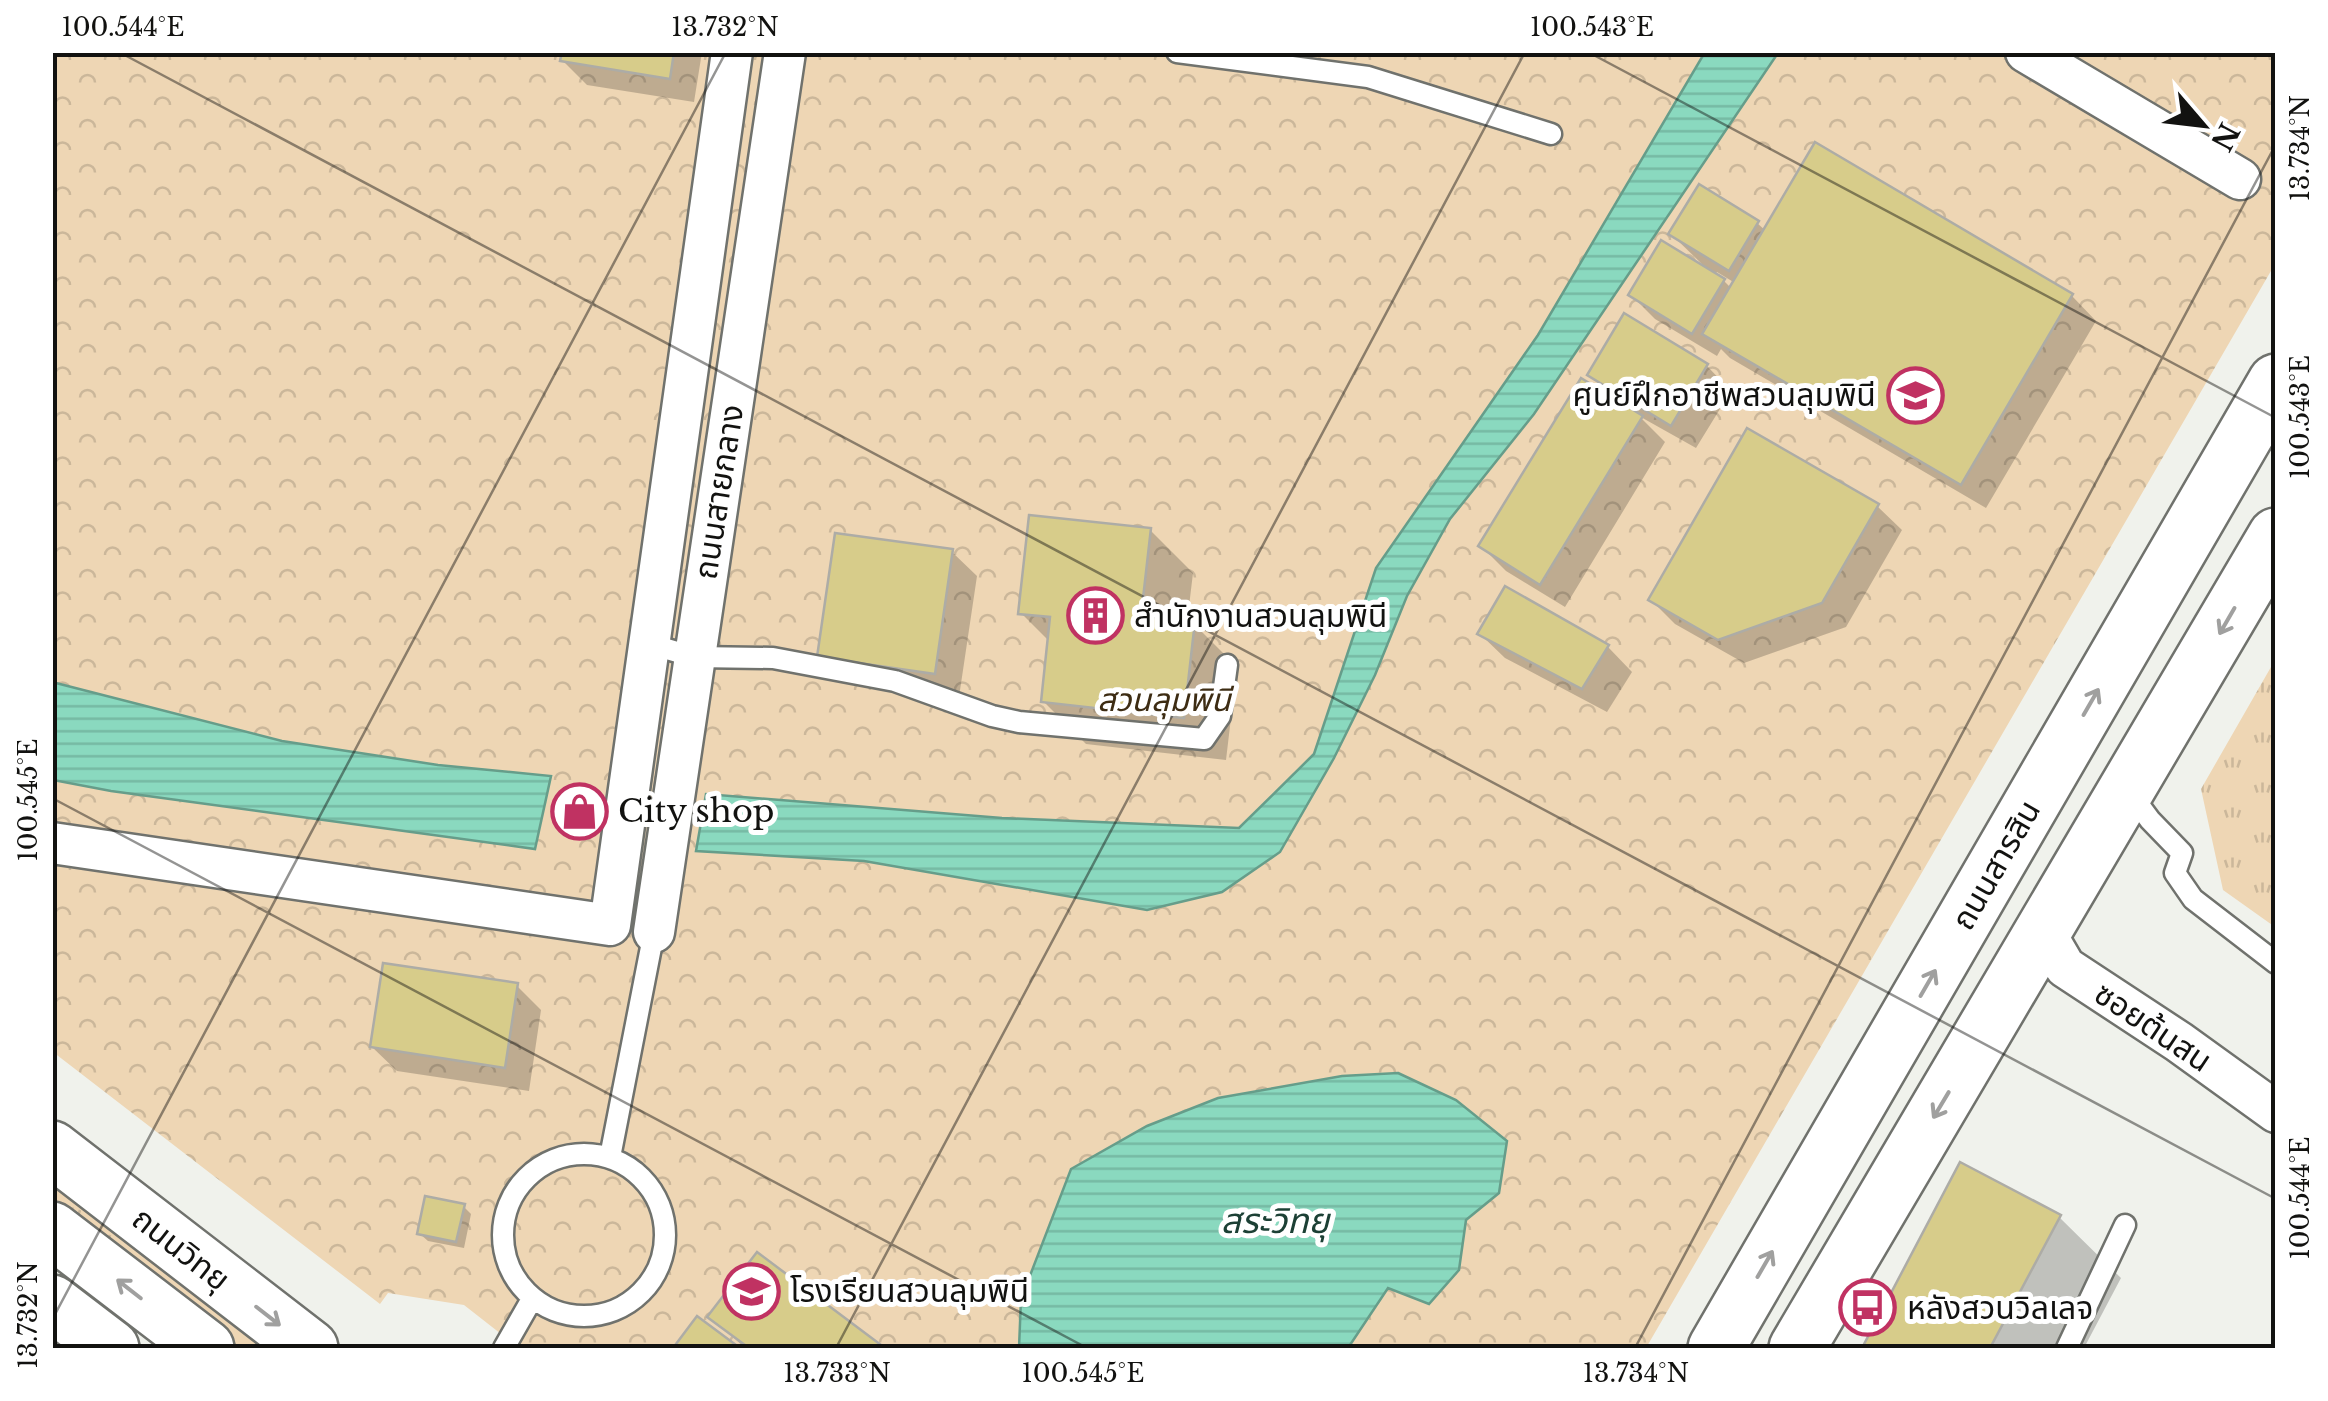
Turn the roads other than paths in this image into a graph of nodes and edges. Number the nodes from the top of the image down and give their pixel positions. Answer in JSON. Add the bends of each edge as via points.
{"nodes":[{"id":1,"x":732,"y":52,"type":"edge"},
{"id":2,"x":785,"y":52,"type":"edge"},
{"id":3,"x":1177,"y":52,"type":"edge"},
{"id":4,"x":2026,"y":52,"type":"edge"},
{"id":5,"x":1551,"y":134,"type":"dead end"},
{"id":6,"x":2240,"y":178,"type":"dead end"},
{"id":7,"x":2276,"y":382,"type":"edge"},
{"id":8,"x":683,"y":409,"type":"junction"},
{"id":9,"x":730,"y":417,"type":"junction"},
{"id":10,"x":2276,"y":536,"type":"edge"},
{"id":11,"x":650,"y":644,"type":"junction"},
{"id":12,"x":694,"y":657,"type":"junction"},
{"id":13,"x":1226,"y":665,"type":"dead end"},
{"id":14,"x":2128,"y":790,"type":"junction"},
{"id":15,"x":52,"y":843,"type":"edge"},
{"id":16,"x":2044,"y":931,"type":"junction"},
{"id":17,"x":654,"y":932,"type":"joint"},
{"id":18,"x":2276,"y":963,"type":"edge"},
{"id":19,"x":2276,"y":1112,"type":"edge"},
{"id":20,"x":52,"y":1150,"type":"edge"},
{"id":21,"x":610,"y":1157,"type":"junction"},
{"id":22,"x":2125,"y":1225,"type":"dead end"},
{"id":23,"x":52,"y":1230,"type":"edge"},
{"id":24,"x":532,"y":1299,"type":"junction"},
{"id":25,"x":52,"y":1303,"type":"edge"},
{"id":26,"x":111,"y":1348,"type":"edge"},
{"id":27,"x":206,"y":1348,"type":"edge"},
{"id":28,"x":310,"y":1348,"type":"edge"},
{"id":29,"x":504,"y":1348,"type":"edge"},
{"id":30,"x":1716,"y":1348,"type":"edge"},
{"id":31,"x":1797,"y":1348,"type":"edge"},
{"id":32,"x":2067,"y":1348,"type":"edge"}],
"edges":[{"from":1,"to":8,"type":"street","name":"ถนนสายกลาง"},
{"from":2,"to":9,"type":"street","name":"ถนนสายกลาง"},
{"from":3,"to":5,"type":"lane","via":[[1368,77]]},
{"from":4,"to":6,"type":"street"},
{"from":30,"to":7,"type":"street","name":"ถนนสารสิน","one_way":true},
{"from":8,"to":9,"type":"street"},
{"from":8,"to":11,"type":"street","name":"ถนนสายกลาง"},
{"from":9,"to":12,"type":"street","name":"ถนนสายกลาง"},
{"from":10,"to":14,"type":"street","one_way":true},
{"from":11,"to":12,"type":"lane"},
{"from":11,"to":15,"type":"street","name":"ถนนสายกลาง","via":[[610,925]]},
{"from":12,"to":13,"type":"lane","via":[[773,658],[895,681],[1019,722],[1204,739],[1220,716]]},
{"from":12,"to":17,"type":"street","name":"ถนนสายกลาง"},
{"from":14,"to":16,"type":"street"},
{"from":14,"to":18,"type":"lane","via":[[2182,853],[2174,873],[2193,900]]},
{"from":16,"to":19,"type":"street","name":"ซอยต้นสน","via":[[2065,967]]},
{"from":16,"to":31,"type":"street","one_way":true},
{"from":17,"to":21,"type":"lane"},
{"from":20,"to":28,"type":"street","name":"ถนนวิทยุ","one_way":true},
{"from":21,"to":24,"type":"lane","via":[[581,1153],[553,1159],[512,1196],[502,1223],[503,1252]]},
{"from":21,"to":24,"type":"lane","via":[[632,1169],[662,1205],[661,1261],[649,1284],[608,1314],[582,1318]]},
{"from":22,"to":32,"type":"lane"},
{"from":27,"to":23,"type":"street","name":"ถนนวิทยุ","one_way":true},
{"from":24,"to":29,"type":"lane"},
{"from":25,"to":26,"type":"street"}]}
